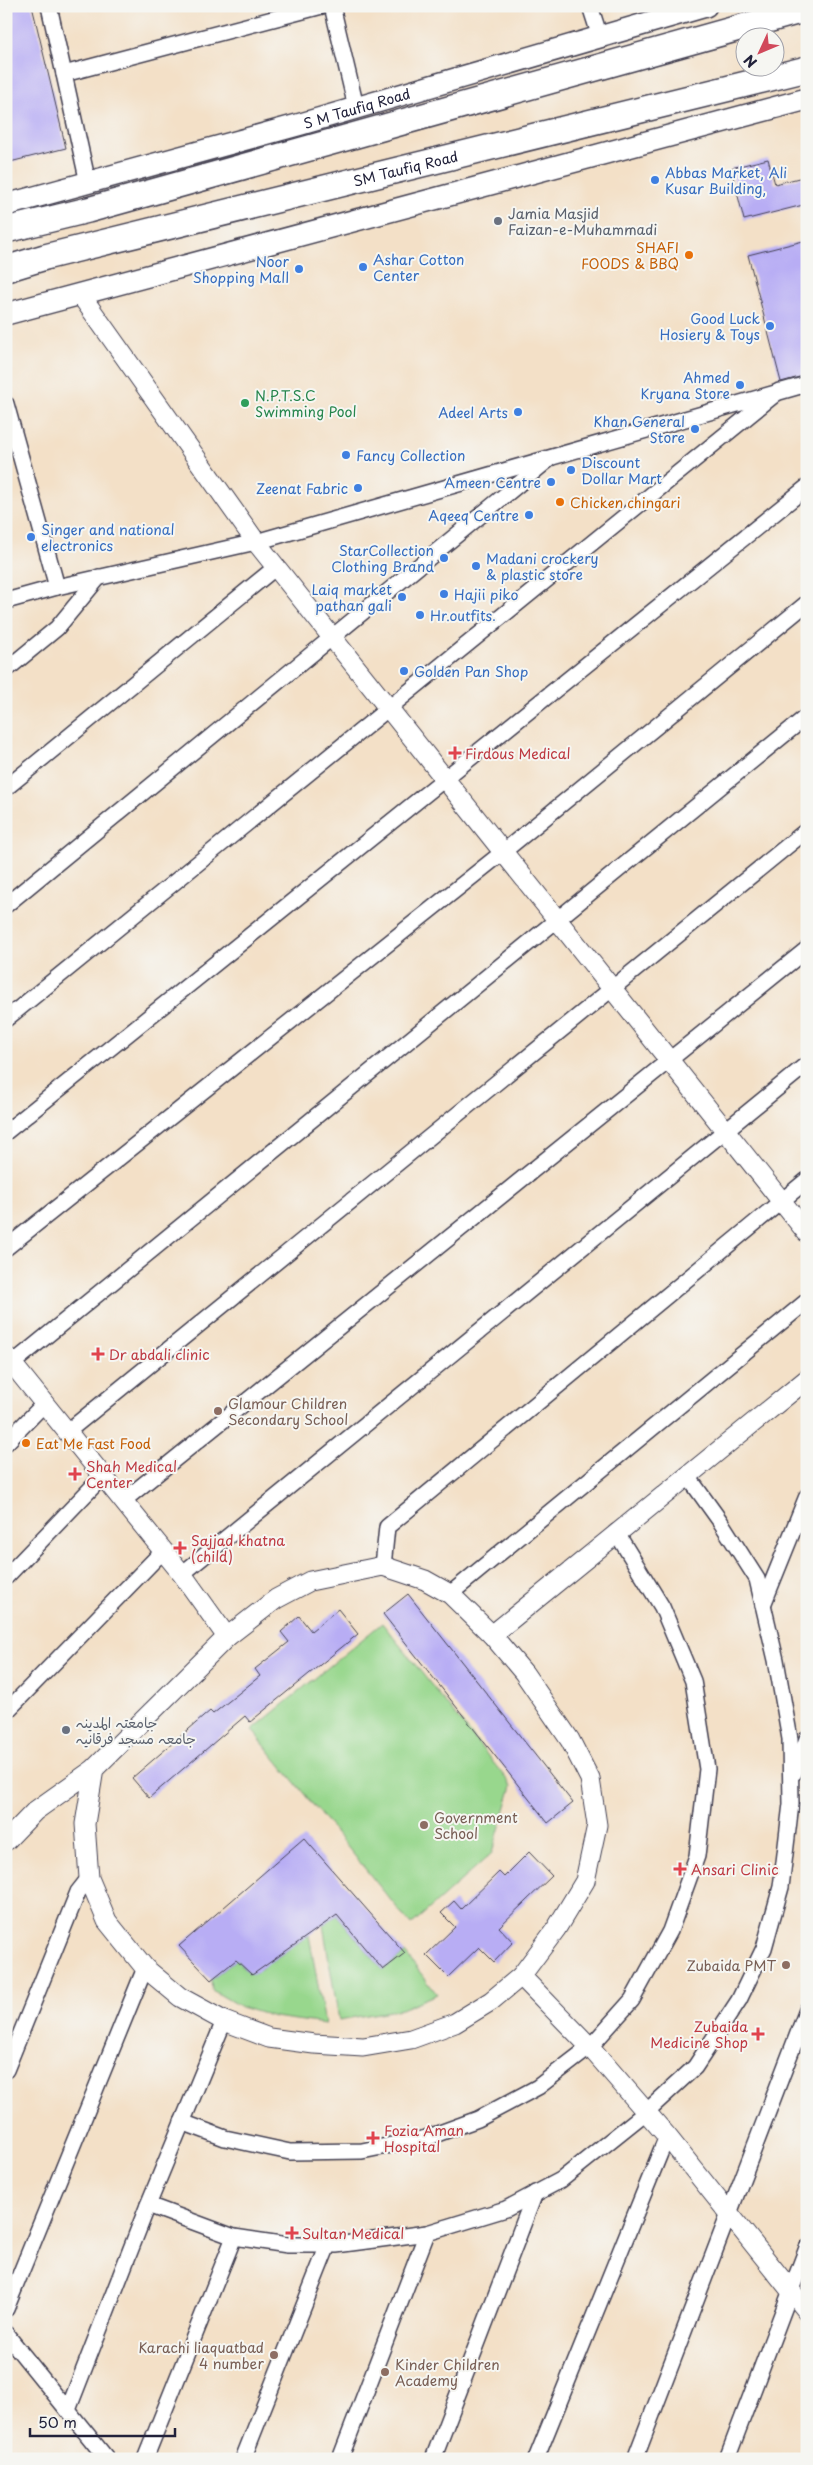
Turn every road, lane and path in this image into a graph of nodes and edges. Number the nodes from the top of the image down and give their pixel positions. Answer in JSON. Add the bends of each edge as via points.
{"nodes":[{"id":1,"x":49,"y":6,"type":"edge"},
{"id":2,"x":322,"y":6,"type":"edge"},
{"id":3,"x":332,"y":6,"type":"edge"},
{"id":4,"x":590,"y":6,"type":"edge"},
{"id":5,"x":706,"y":6,"type":"edge"},
{"id":6,"x":807,"y":8,"type":"edge"},
{"id":7,"x":600,"y":37,"type":"junction"},
{"id":8,"x":807,"y":69,"type":"edge"},
{"id":9,"x":64,"y":74,"type":"junction"},
{"id":10,"x":807,"y":100,"type":"edge"},
{"id":11,"x":356,"y":108,"type":"junction"},
{"id":12,"x":88,"y":183,"type":"junction"},
{"id":13,"x":6,"y":205,"type":"edge"},
{"id":14,"x":6,"y":230,"type":"edge"},
{"id":15,"x":6,"y":269,"type":"edge"},
{"id":16,"x":80,"y":294,"type":"junction"},
{"id":17,"x":6,"y":314,"type":"edge"},
{"id":18,"x":807,"y":384,"type":"edge"},
{"id":19,"x":779,"y":391,"type":"junction"},
{"id":20,"x":6,"y":404,"type":"edge"},
{"id":21,"x":553,"y":456,"type":"junction"},
{"id":22,"x":807,"y":487,"type":"edge"},
{"id":23,"x":256,"y":542,"type":"junction"},
{"id":24,"x":276,"y":567,"type":"junction"},
{"id":25,"x":99,"y":577,"type":"junction"},
{"id":26,"x":57,"y":586,"type":"junction"},
{"id":27,"x":6,"y":601,"type":"edge"},
{"id":28,"x":807,"y":603,"type":"edge"},
{"id":29,"x":333,"y":638,"type":"junction"},
{"id":30,"x":6,"y":670,"type":"edge"},
{"id":31,"x":389,"y":708,"type":"junction"},
{"id":32,"x":807,"y":716,"type":"edge"},
{"id":33,"x":445,"y":780,"type":"junction"},
{"id":34,"x":6,"y":788,"type":"edge"},
{"id":35,"x":807,"y":830,"type":"edge"},
{"id":36,"x":502,"y":852,"type":"junction"},
{"id":37,"x":6,"y":905,"type":"edge"},
{"id":38,"x":557,"y":919,"type":"junction"},
{"id":39,"x":807,"y":949,"type":"edge"},
{"id":40,"x":612,"y":989,"type":"junction"},
{"id":41,"x":6,"y":1019,"type":"edge"},
{"id":42,"x":670,"y":1061,"type":"junction"},
{"id":43,"x":807,"y":1064,"type":"edge"},
{"id":44,"x":725,"y":1131,"type":"junction"},
{"id":45,"x":6,"y":1132,"type":"edge"},
{"id":46,"x":807,"y":1180,"type":"edge"},
{"id":47,"x":781,"y":1201,"type":"junction"},
{"id":48,"x":807,"y":1233,"type":"edge"},
{"id":49,"x":6,"y":1248,"type":"edge"},
{"id":50,"x":807,"y":1301,"type":"edge"},
{"id":51,"x":9,"y":1360,"type":"edge"},
{"id":52,"x":807,"y":1379,"type":"edge"},
{"id":53,"x":44,"y":1404,"type":"junction"},
{"id":54,"x":68,"y":1432,"type":"junction"},
{"id":55,"x":6,"y":1443,"type":"edge"},
{"id":56,"x":687,"y":1475,"type":"junction"},
{"id":57,"x":103,"y":1476,"type":"junction"},
{"id":58,"x":807,"y":1496,"type":"edge"},
{"id":59,"x":123,"y":1501,"type":"junction"},
{"id":60,"x":616,"y":1532,"type":"junction"},
{"id":61,"x":163,"y":1551,"type":"junction"},
{"id":62,"x":383,"y":1566,"type":"junction"},
{"id":63,"x":182,"y":1574,"type":"junction"},
{"id":64,"x":6,"y":1576,"type":"edge"},
{"id":65,"x":450,"y":1594,"type":"junction"},
{"id":66,"x":763,"y":1605,"type":"junction"},
{"id":67,"x":492,"y":1635,"type":"junction"},
{"id":68,"x":227,"y":1637,"type":"junction"},
{"id":69,"x":6,"y":1712,"type":"edge"},
{"id":70,"x":807,"y":1739,"type":"edge"},
{"id":71,"x":94,"y":1768,"type":"junction"},
{"id":72,"x":791,"y":1780,"type":"junction"},
{"id":73,"x":6,"y":1841,"type":"edge"},
{"id":74,"x":89,"y":1878,"type":"junction"},
{"id":75,"x":144,"y":1968,"type":"junction"},
{"id":76,"x":521,"y":1976,"type":"junction"},
{"id":77,"x":807,"y":2010,"type":"edge"},
{"id":78,"x":224,"y":2021,"type":"junction"},
{"id":79,"x":590,"y":2048,"type":"junction"},
{"id":80,"x":6,"y":2070,"type":"edge"},
{"id":81,"x":646,"y":2112,"type":"junction"},
{"id":82,"x":182,"y":2122,"type":"junction"},
{"id":83,"x":667,"y":2136,"type":"junction"},
{"id":84,"x":535,"y":2193,"type":"junction"},
{"id":85,"x":148,"y":2205,"type":"junction"},
{"id":86,"x":730,"y":2214,"type":"junction"},
{"id":87,"x":427,"y":2233,"type":"junction"},
{"id":88,"x":234,"y":2237,"type":"junction"},
{"id":89,"x":328,"y":2245,"type":"junction"},
{"id":90,"x":807,"y":2248,"type":"edge"},
{"id":91,"x":790,"y":2291,"type":"junction"},
{"id":92,"x":6,"y":2309,"type":"edge"},
{"id":93,"x":807,"y":2311,"type":"edge"},
{"id":94,"x":6,"y":2334,"type":"edge"},
{"id":95,"x":68,"y":2410,"type":"junction"},
{"id":96,"x":107,"y":2459,"type":"edge"},
{"id":97,"x":145,"y":2459,"type":"edge"},
{"id":98,"x":243,"y":2459,"type":"edge"},
{"id":99,"x":340,"y":2459,"type":"edge"},
{"id":100,"x":433,"y":2459,"type":"edge"},
{"id":101,"x":536,"y":2459,"type":"edge"},
{"id":102,"x":635,"y":2459,"type":"edge"},
{"id":103,"x":727,"y":2459,"type":"edge"}],
"edges":[{"from":1,"to":9,"type":"street"},
{"from":2,"to":9,"type":"street"},
{"from":3,"to":11,"type":"street"},
{"from":4,"to":7,"type":"street"},
{"from":5,"to":7,"type":"main road","name":"S M Taufiq Road"},
{"from":6,"to":14,"type":"highway"},
{"from":7,"to":11,"type":"main road","name":"S M Taufiq Road"},
{"from":8,"to":15,"type":"highway","name":"SM Taufiq Road"},
{"from":9,"to":12,"type":"street"},
{"from":10,"to":16,"type":"main road"},
{"from":11,"to":12,"type":"main road","name":"S M Taufiq Road"},
{"from":12,"to":13,"type":"main road","name":"S M Taufiq Road"},
{"from":16,"to":17,"type":"main road"},
{"from":16,"to":23,"type":"street"},
{"from":18,"to":19,"type":"street"},
{"from":19,"to":21,"type":"street"},
{"from":19,"to":31,"type":"street"},
{"from":20,"to":26,"type":"street"},
{"from":21,"to":23,"type":"street"},
{"from":21,"to":29,"type":"street"},
{"from":22,"to":33,"type":"street"},
{"from":23,"to":24,"type":"street"},
{"from":23,"to":25,"type":"street"},
{"from":24,"to":29,"type":"street"},
{"from":24,"to":34,"type":"street"},
{"from":25,"to":26,"type":"street"},
{"from":25,"to":30,"type":"street","via":[[58,628]]},
{"from":26,"to":27,"type":"street"},
{"from":28,"to":36,"type":"street"},
{"from":29,"to":31,"type":"street"},
{"from":29,"to":37,"type":"street"},
{"from":31,"to":33,"type":"street"},
{"from":31,"to":41,"type":"street"},
{"from":32,"to":38,"type":"street"},
{"from":33,"to":36,"type":"street"},
{"from":33,"to":45,"type":"street"},
{"from":35,"to":40,"type":"street"},
{"from":36,"to":38,"type":"street"},
{"from":36,"to":49,"type":"street"},
{"from":38,"to":40,"type":"street"},
{"from":38,"to":51,"type":"street"},
{"from":39,"to":42,"type":"street"},
{"from":40,"to":42,"type":"street"},
{"from":40,"to":54,"type":"street"},
{"from":42,"to":44,"type":"street"},
{"from":42,"to":59,"type":"street"},
{"from":43,"to":44,"type":"street"},
{"from":44,"to":47,"type":"street"},
{"from":44,"to":63,"type":"street"},
{"from":46,"to":47,"type":"street"},
{"from":47,"to":48,"type":"street"},
{"from":47,"to":62,"type":"street","via":[[387,1527]]},
{"from":50,"to":65,"type":"street"},
{"from":51,"to":53,"type":"street"},
{"from":52,"to":56,"type":"street"},
{"from":53,"to":54,"type":"street"},
{"from":53,"to":55,"type":"street"},
{"from":54,"to":57,"type":"street"},
{"from":56,"to":60,"type":"street"},
{"from":56,"to":66,"type":"street","via":[[757,1579]]},
{"from":57,"to":59,"type":"street"},
{"from":57,"to":64,"type":"street"},
{"from":58,"to":66,"type":"street"},
{"from":59,"to":61,"type":"street"},
{"from":60,"to":67,"type":"street"},
{"from":60,"to":79,"type":"street","via":[[662,1607],[693,1681],[707,1769],[697,1856],[670,1931],[632,2000]]},
{"from":61,"to":63,"type":"street"},
{"from":61,"to":69,"type":"street"},
{"from":62,"to":65,"type":"street","via":[[425,1580]]},
{"from":62,"to":68,"type":"street","via":[[310,1581],[276,1600]]},
{"from":63,"to":68,"type":"street"},
{"from":65,"to":67,"type":"street"},
{"from":66,"to":72,"type":"street","via":[[790,1739]]},
{"from":67,"to":76,"type":"street","via":[[570,1740],[590,1779],[597,1825],[586,1880],[556,1929]]},
{"from":68,"to":71,"type":"street"},
{"from":70,"to":72,"type":"street"},
{"from":71,"to":73,"type":"street","via":[[35,1811]]},
{"from":71,"to":74,"type":"street","via":[[85,1824]]},
{"from":72,"to":81,"type":"street","via":[[792,1804],[781,1887],[764,1948],[739,2000],[695,2067]]},
{"from":74,"to":75,"type":"street","via":[[107,1921]]},
{"from":74,"to":80,"type":"street","via":[[78,1892]]},
{"from":75,"to":78,"type":"street","via":[[180,1997]]},
{"from":75,"to":92,"type":"street"},
{"from":76,"to":78,"type":"street","via":[[491,2001],[454,2023],[411,2039],[362,2047],[269,2038]]},
{"from":76,"to":79,"type":"street"},
{"from":77,"to":86,"type":"street"},
{"from":78,"to":82,"type":"street"},
{"from":79,"to":81,"type":"street"},
{"from":79,"to":82,"type":"street","via":[[538,2086],[478,2119],[426,2138],[362,2151],[290,2152],[225,2138]]},
{"from":81,"to":83,"type":"street"},
{"from":81,"to":84,"type":"street","via":[[561,2180]]},
{"from":82,"to":85,"type":"street"},
{"from":83,"to":86,"type":"street"},
{"from":83,"to":101,"type":"street"},
{"from":84,"to":87,"type":"street","via":[[506,2208]]},
{"from":84,"to":100,"type":"street"},
{"from":85,"to":88,"type":"street"},
{"from":85,"to":95,"type":"street"},
{"from":86,"to":91,"type":"street"},
{"from":86,"to":102,"type":"street"},
{"from":87,"to":89,"type":"street"},
{"from":87,"to":99,"type":"street"},
{"from":88,"to":89,"type":"street","via":[[288,2245]]},
{"from":88,"to":97,"type":"street"},
{"from":89,"to":98,"type":"street"},
{"from":90,"to":91,"type":"street"},
{"from":91,"to":93,"type":"street"},
{"from":91,"to":103,"type":"street"},
{"from":94,"to":95,"type":"street"},
{"from":95,"to":96,"type":"street"}]}
